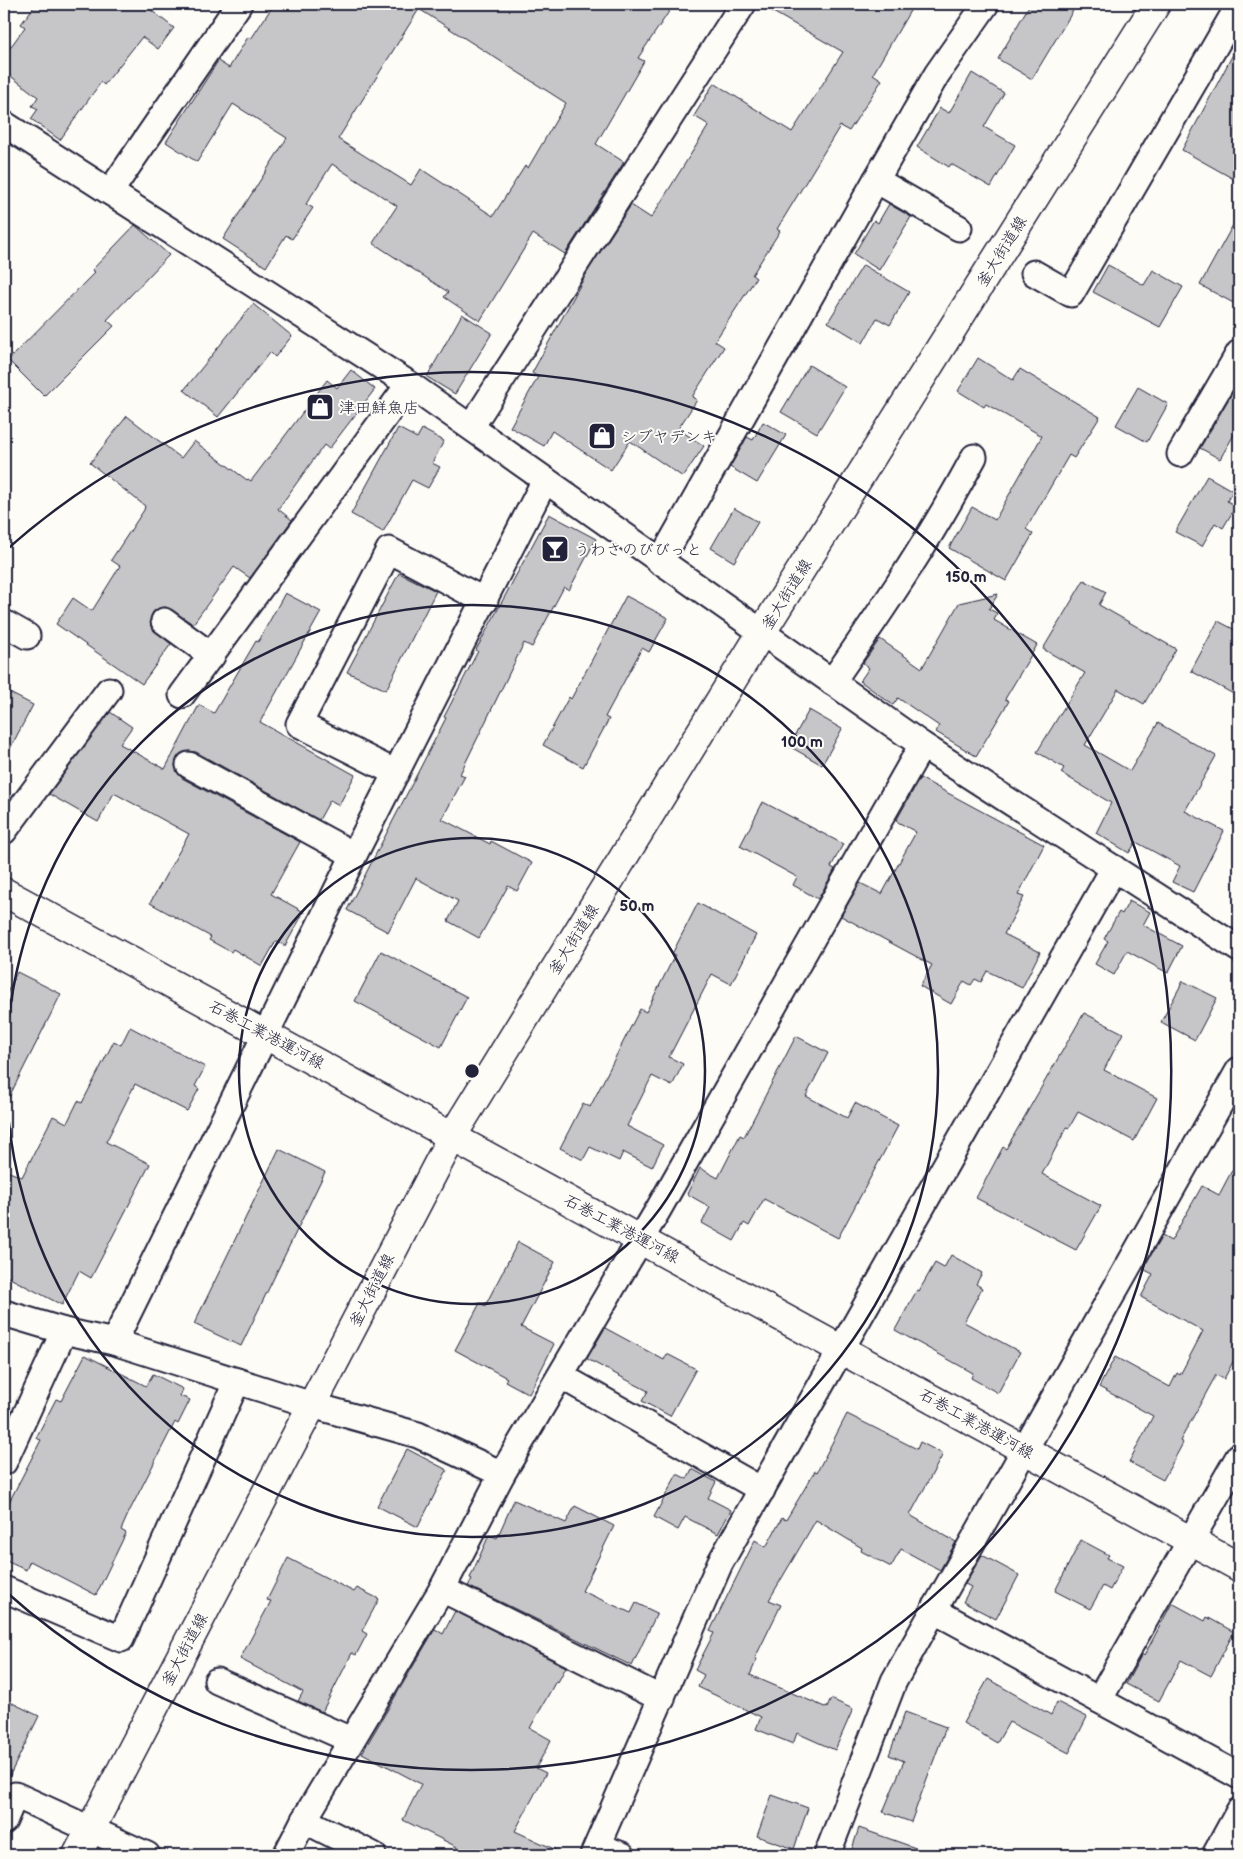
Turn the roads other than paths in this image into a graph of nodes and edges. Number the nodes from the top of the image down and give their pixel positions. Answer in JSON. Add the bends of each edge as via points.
{"nodes":[{"id":1,"x":240,"y":4,"type":"edge"},
{"id":2,"x":743,"y":4,"type":"edge"},
{"id":3,"x":986,"y":4,"type":"edge"},
{"id":4,"x":1156,"y":4,"type":"edge"},
{"id":5,"x":1239,"y":5,"type":"edge"},
{"id":6,"x":4,"y":124,"type":"edge"},
{"id":7,"x":876,"y":180,"type":"junction"},
{"id":8,"x":110,"y":192,"type":"junction"},
{"id":9,"x":959,"y":228,"type":"dead end"},
{"id":10,"x":1034,"y":273,"type":"dead end"},
{"id":11,"x":1239,"y":352,"type":"edge"},
{"id":12,"x":410,"y":384,"type":"junction"},
{"id":13,"x":471,"y":427,"type":"junction"},
{"id":14,"x":1180,"y":454,"type":"dead end"},
{"id":15,"x":974,"y":457,"type":"dead end"},
{"id":16,"x":545,"y":480,"type":"junction"},
{"id":17,"x":660,"y":562,"type":"junction"},
{"id":18,"x":485,"y":601,"type":"junction"},
{"id":19,"x":164,"y":621,"type":"dead end"},
{"id":20,"x":4,"y":623,"type":"edge"},
{"id":21,"x":762,"y":632,"type":"junction"},
{"id":22,"x":28,"y":636,"type":"dead end"},
{"id":23,"x":212,"y":656,"type":"junction"},
{"id":24,"x":832,"y":682,"type":"junction"},
{"id":25,"x":109,"y":690,"type":"dead end"},
{"id":26,"x":182,"y":695,"type":"dead end"},
{"id":27,"x":922,"y":745,"type":"junction"},
{"id":28,"x":189,"y":766,"type":"dead end"},
{"id":29,"x":396,"y":773,"type":"junction"},
{"id":30,"x":4,"y":832,"type":"edge"},
{"id":31,"x":354,"y":855,"type":"junction"},
{"id":32,"x":1114,"y":868,"type":"junction"},
{"id":33,"x":4,"y":892,"type":"edge"},
{"id":34,"x":1239,"y":949,"type":"edge"},
{"id":35,"x":266,"y":1034,"type":"junction"},
{"id":36,"x":1239,"y":1070,"type":"edge"},
{"id":37,"x":453,"y":1135,"type":"junction"},
{"id":38,"x":641,"y":1238,"type":"junction"},
{"id":39,"x":4,"y":1313,"type":"edge"},
{"id":40,"x":64,"y":1331,"type":"junction"},
{"id":41,"x":114,"y":1342,"type":"junction"},
{"id":42,"x":842,"y":1348,"type":"junction"},
{"id":43,"x":561,"y":1376,"type":"junction"},
{"id":44,"x":237,"y":1381,"type":"junction"},
{"id":45,"x":312,"y":1405,"type":"junction"},
{"id":46,"x":1026,"y":1449,"type":"junction"},
{"id":47,"x":1239,"y":1456,"type":"edge"},
{"id":48,"x":4,"y":1462,"type":"edge"},
{"id":49,"x":502,"y":1474,"type":"junction"},
{"id":50,"x":762,"y":1490,"type":"junction"},
{"id":51,"x":1191,"y":1540,"type":"junction"},
{"id":52,"x":1239,"y":1567,"type":"edge"},
{"id":53,"x":4,"y":1588,"type":"edge"},
{"id":54,"x":442,"y":1589,"type":"junction"},
{"id":55,"x":934,"y":1610,"type":"junction"},
{"id":56,"x":217,"y":1682,"type":"dead end"},
{"id":57,"x":662,"y":1699,"type":"junction"},
{"id":58,"x":1099,"y":1700,"type":"junction"},
{"id":59,"x":351,"y":1740,"type":"junction"},
{"id":60,"x":1239,"y":1776,"type":"edge"},
{"id":61,"x":10,"y":1793,"type":"edge"},
{"id":62,"x":1239,"y":1811,"type":"edge"},
{"id":63,"x":304,"y":1820,"type":"junction"},
{"id":64,"x":4,"y":1821,"type":"edge"},
{"id":65,"x":91,"y":1828,"type":"junction"},
{"id":66,"x":596,"y":1851,"type":"edge"},
{"id":67,"x":77,"y":1855,"type":"edge"},
{"id":68,"x":147,"y":1855,"type":"edge"},
{"id":69,"x":286,"y":1855,"type":"edge"},
{"id":70,"x":373,"y":1855,"type":"edge"},
{"id":71,"x":622,"y":1855,"type":"edge"},
{"id":72,"x":827,"y":1855,"type":"edge"},
{"id":73,"x":1215,"y":1855,"type":"edge"}],
"edges":[{"from":1,"to":8,"type":"street"},
{"from":2,"to":13,"type":"street"},
{"from":3,"to":7,"type":"street","via":[[937,74]]},
{"from":4,"to":21,"type":"street","name":"釜大街道線"},
{"from":5,"to":10,"type":"street","via":[[1071,294]]},
{"from":6,"to":8,"type":"street"},
{"from":7,"to":9,"type":"street"},
{"from":7,"to":17,"type":"street"},
{"from":8,"to":12,"type":"street"},
{"from":11,"to":14,"type":"street"},
{"from":12,"to":13,"type":"street"},
{"from":12,"to":23,"type":"street"},
{"from":13,"to":16,"type":"street"},
{"from":15,"to":24,"type":"street","via":[[901,584]]},
{"from":16,"to":17,"type":"street"},
{"from":16,"to":18,"type":"street"},
{"from":17,"to":21,"type":"street"},
{"from":18,"to":29,"type":"street"},
{"from":18,"to":29,"type":"street","via":[[389,550],[299,724]]},
{"from":19,"to":23,"type":"street"},
{"from":20,"to":22,"type":"street"},
{"from":21,"to":24,"type":"street"},
{"from":21,"to":37,"type":"street","name":"釜大街道線"},
{"from":23,"to":26,"type":"street"},
{"from":24,"to":27,"type":"street"},
{"from":25,"to":30,"type":"street"},
{"from":27,"to":32,"type":"street"},
{"from":27,"to":38,"type":"street"},
{"from":28,"to":31,"type":"street"},
{"from":29,"to":31,"type":"street"},
{"from":31,"to":35,"type":"street"},
{"from":32,"to":34,"type":"street"},
{"from":32,"to":42,"type":"street"},
{"from":33,"to":35,"type":"street","name":"石巻工業港運河線"},
{"from":35,"to":37,"type":"street","name":"石巻工業港運河線"},
{"from":35,"to":41,"type":"street"},
{"from":36,"to":46,"type":"street"},
{"from":37,"to":38,"type":"street","name":"石巻工業港運河線"},
{"from":37,"to":45,"type":"street","name":"釜大街道線"},
{"from":38,"to":42,"type":"street","name":"石巻工業港運河線"},
{"from":38,"to":43,"type":"street"},
{"from":39,"to":40,"type":"street"},
{"from":40,"to":41,"type":"street"},
{"from":40,"to":48,"type":"street"},
{"from":41,"to":44,"type":"street"},
{"from":42,"to":46,"type":"street","name":"石巻工業港運河線"},
{"from":42,"to":50,"type":"street"},
{"from":43,"to":49,"type":"street"},
{"from":43,"to":50,"type":"street"},
{"from":44,"to":45,"type":"street"},
{"from":44,"to":53,"type":"street","via":[[121,1638]]},
{"from":45,"to":49,"type":"street","via":[[418,1435]]},
{"from":45,"to":65,"type":"street","name":"釜大街道線"},
{"from":46,"to":51,"type":"street","name":"石巻工業港運河線"},
{"from":46,"to":55,"type":"street"},
{"from":47,"to":51,"type":"street"},
{"from":49,"to":54,"type":"street"},
{"from":50,"to":57,"type":"street","via":[[720,1563]]},
{"from":51,"to":52,"type":"street","name":"石巻工業港運河線"},
{"from":51,"to":58,"type":"street"},
{"from":54,"to":57,"type":"street"},
{"from":54,"to":59,"type":"street"},
{"from":55,"to":58,"type":"street"},
{"from":55,"to":72,"type":"street","via":[[894,1681]]},
{"from":56,"to":59,"type":"street"},
{"from":57,"to":66,"type":"street"},
{"from":58,"to":60,"type":"street"},
{"from":59,"to":63,"type":"street"},
{"from":61,"to":64,"type":"street"},
{"from":61,"to":65,"type":"street"},
{"from":62,"to":73,"type":"street"},
{"from":63,"to":69,"type":"street"},
{"from":63,"to":70,"type":"street"},
{"from":65,"to":67,"type":"street","name":"釜大街道線"},
{"from":65,"to":68,"type":"street"},
{"from":66,"to":71,"type":"street"}]}
